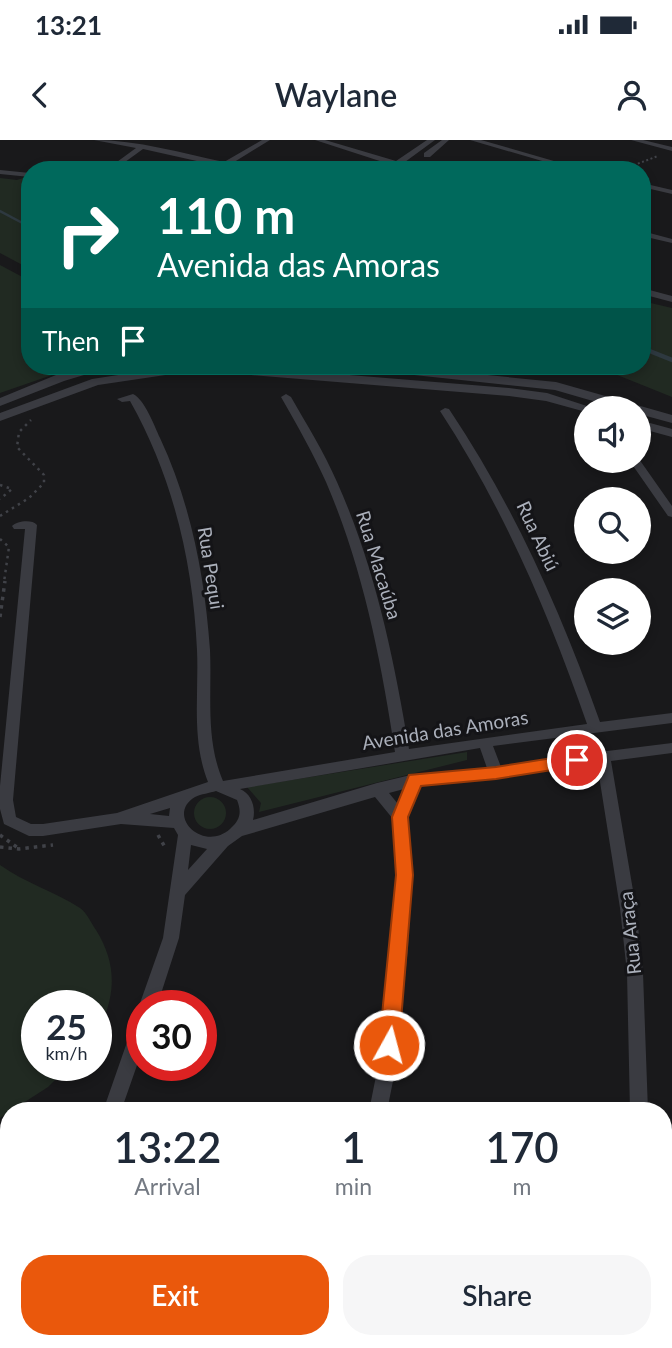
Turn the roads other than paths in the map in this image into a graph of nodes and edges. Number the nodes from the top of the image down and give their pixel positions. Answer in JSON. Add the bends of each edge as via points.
{"nodes":[{"id":1,"x":97,"y":140,"type":"edge"},
{"id":2,"x":267,"y":140,"type":"edge"},
{"id":3,"x":318,"y":140,"type":"edge"},
{"id":4,"x":432,"y":140,"type":"edge"},
{"id":5,"x":446,"y":140,"type":"edge"},
{"id":6,"x":473,"y":140,"type":"edge"},
{"id":7,"x":634,"y":140,"type":"edge"},
{"id":8,"x":142,"y":146,"type":"junction"},
{"id":9,"x":669,"y":146,"type":"edge"},
{"id":10,"x":432,"y":151,"type":"junction"},
{"id":11,"x":121,"y":161,"type":"edge"},
{"id":12,"x":212,"y":161,"type":"edge"},
{"id":13,"x":231,"y":161,"type":"edge"},
{"id":14,"x":387,"y":161,"type":"edge"},
{"id":15,"x":401,"y":161,"type":"edge"},
{"id":16,"x":418,"y":161,"type":"edge"},
{"id":17,"x":549,"y":161,"type":"edge"},
{"id":18,"x":0,"y":172,"type":"edge"},
{"id":19,"x":21,"y":175,"type":"edge"},
{"id":20,"x":651,"y":187,"type":"edge"},
{"id":21,"x":672,"y":192,"type":"edge"},
{"id":22,"x":651,"y":235,"type":"edge"},
{"id":23,"x":672,"y":241,"type":"edge"},
{"id":24,"x":651,"y":293,"type":"edge"},
{"id":25,"x":672,"y":298,"type":"edge"},
{"id":26,"x":72,"y":375,"type":"edge"},
{"id":27,"x":141,"y":375,"type":"edge"},
{"id":28,"x":300,"y":375,"type":"edge"},
{"id":29,"x":443,"y":375,"type":"edge"},
{"id":30,"x":591,"y":396,"type":"edge"},
{"id":31,"x":286,"y":397,"type":"dead end"},
{"id":32,"x":122,"y":399,"type":"dead end"},
{"id":33,"x":0,"y":402,"type":"edge"},
{"id":34,"x":574,"y":404,"type":"edge"},
{"id":35,"x":445,"y":411,"type":"dead end"},
{"id":36,"x":651,"y":413,"type":"edge"},
{"id":37,"x":0,"y":416,"type":"edge"},
{"id":38,"x":672,"y":419,"type":"edge"},
{"id":39,"x":651,"y":428,"type":"edge"},
{"id":40,"x":672,"y":433,"type":"edge"},
{"id":41,"x":644,"y":473,"type":"edge"},
{"id":42,"x":672,"y":514,"type":"edge"},
{"id":43,"x":18,"y":526,"type":"dead end"},
{"id":44,"x":672,"y":718,"type":"edge"},
{"id":45,"x":595,"y":726,"type":"junction"},
{"id":46,"x":485,"y":742,"type":"junction"},
{"id":47,"x":672,"y":748,"type":"edge"},
{"id":48,"x":403,"y":755,"type":"junction"},
{"id":49,"x":603,"y":757,"type":"junction"},
{"id":50,"x":207,"y":766,"type":"junction"},
{"id":51,"x":496,"y":773,"type":"junction"},
{"id":52,"x":415,"y":780,"type":"junction"},
{"id":53,"x":221,"y":786,"type":"junction"},
{"id":54,"x":377,"y":789,"type":"junction"},
{"id":55,"x":187,"y":795,"type":"junction"},
{"id":56,"x":400,"y":817,"type":"junction"},
{"id":57,"x":117,"y":819,"type":"junction"},
{"id":58,"x":181,"y":829,"type":"junction"},
{"id":59,"x":241,"y":830,"type":"junction"},
{"id":60,"x":223,"y":841,"type":"junction"},
{"id":61,"x":180,"y":890,"type":"junction"},
{"id":62,"x":153,"y":990,"type":"edge"},
{"id":63,"x":126,"y":1071,"type":"edge"},
{"id":64,"x":115,"y":1102,"type":"edge"},
{"id":65,"x":379,"y":1102,"type":"edge"},
{"id":66,"x":639,"y":1102,"type":"edge"}],
"edges":[{"from":1,"to":8,"type":"street"},
{"from":2,"to":13,"type":"street"},
{"from":3,"to":14,"type":"street"},
{"from":4,"to":10,"type":"street","via":[[426,148]]},
{"from":4,"to":15,"type":"street"},
{"from":5,"to":10,"type":"street"},
{"from":6,"to":17,"type":"street"},
{"from":7,"to":9,"type":"street"},
{"from":8,"to":11,"type":"street"},
{"from":8,"to":12,"type":"street"},
{"from":10,"to":16,"type":"street"},
{"from":18,"to":19,"type":"street"},
{"from":20,"to":21,"type":"street"},
{"from":22,"to":23,"type":"street"},
{"from":24,"to":25,"type":"street"},
{"from":26,"to":33,"type":"street"},
{"from":27,"to":37,"type":"street","via":[[96,382]]},
{"from":28,"to":34,"type":"street","via":[[509,392]]},
{"from":29,"to":30,"type":"street","via":[[537,383]]},
{"from":31,"to":48,"type":"street","name":"Rua Macaúba","via":[[330,475],[370,584]]},
{"from":32,"to":50,"type":"street","name":"Rua Pequi","via":[[133,397],[144,415],[184,520],[203,649]]},
{"from":35,"to":45,"type":"street","name":"Rua Abiú","via":[[490,479],[531,558]]},
{"from":36,"to":38,"type":"street"},
{"from":39,"to":40,"type":"street"},
{"from":41,"to":42,"type":"street"},
{"from":43,"to":57,"type":"street","via":[[31,525],[6,811],[9,820],[29,830]]},
{"from":44,"to":45,"type":"street","name":"Avenida das Amoras"},
{"from":45,"to":46,"type":"street","name":"Avenida das Amoras"},
{"from":46,"to":48,"type":"street","name":"Avenida das Amoras"},
{"from":46,"to":51,"type":"street"},
{"from":47,"to":49,"type":"street"},
{"from":48,"to":53,"type":"street","name":"Avenida das Amoras"},
{"from":49,"to":51,"type":"street"},
{"from":49,"to":66,"type":"street","name":"Rua Araça","via":[[628,908]]},
{"from":50,"to":53,"type":"street","name":"Rua Pequi"},
{"from":50,"to":55,"type":"street"},
{"from":51,"to":52,"type":"street"},
{"from":52,"to":54,"type":"street"},
{"from":52,"to":56,"type":"street"},
{"from":53,"to":55,"type":"street"},
{"from":53,"to":59,"type":"street","via":[[242,796],[246,804]]},
{"from":54,"to":56,"type":"street"},
{"from":54,"to":59,"type":"street"},
{"from":55,"to":57,"type":"street"},
{"from":55,"to":58,"type":"street","via":[[177,807]]},
{"from":56,"to":65,"type":"street","via":[[404,875],[400,948]]},
{"from":57,"to":58,"type":"street"},
{"from":58,"to":60,"type":"street","via":[[202,843]]},
{"from":58,"to":61,"type":"street"},
{"from":59,"to":60,"type":"street"},
{"from":60,"to":61,"type":"street"},
{"from":61,"to":62,"type":"street","via":[[171,938]]},
{"from":63,"to":64,"type":"street"}]}
